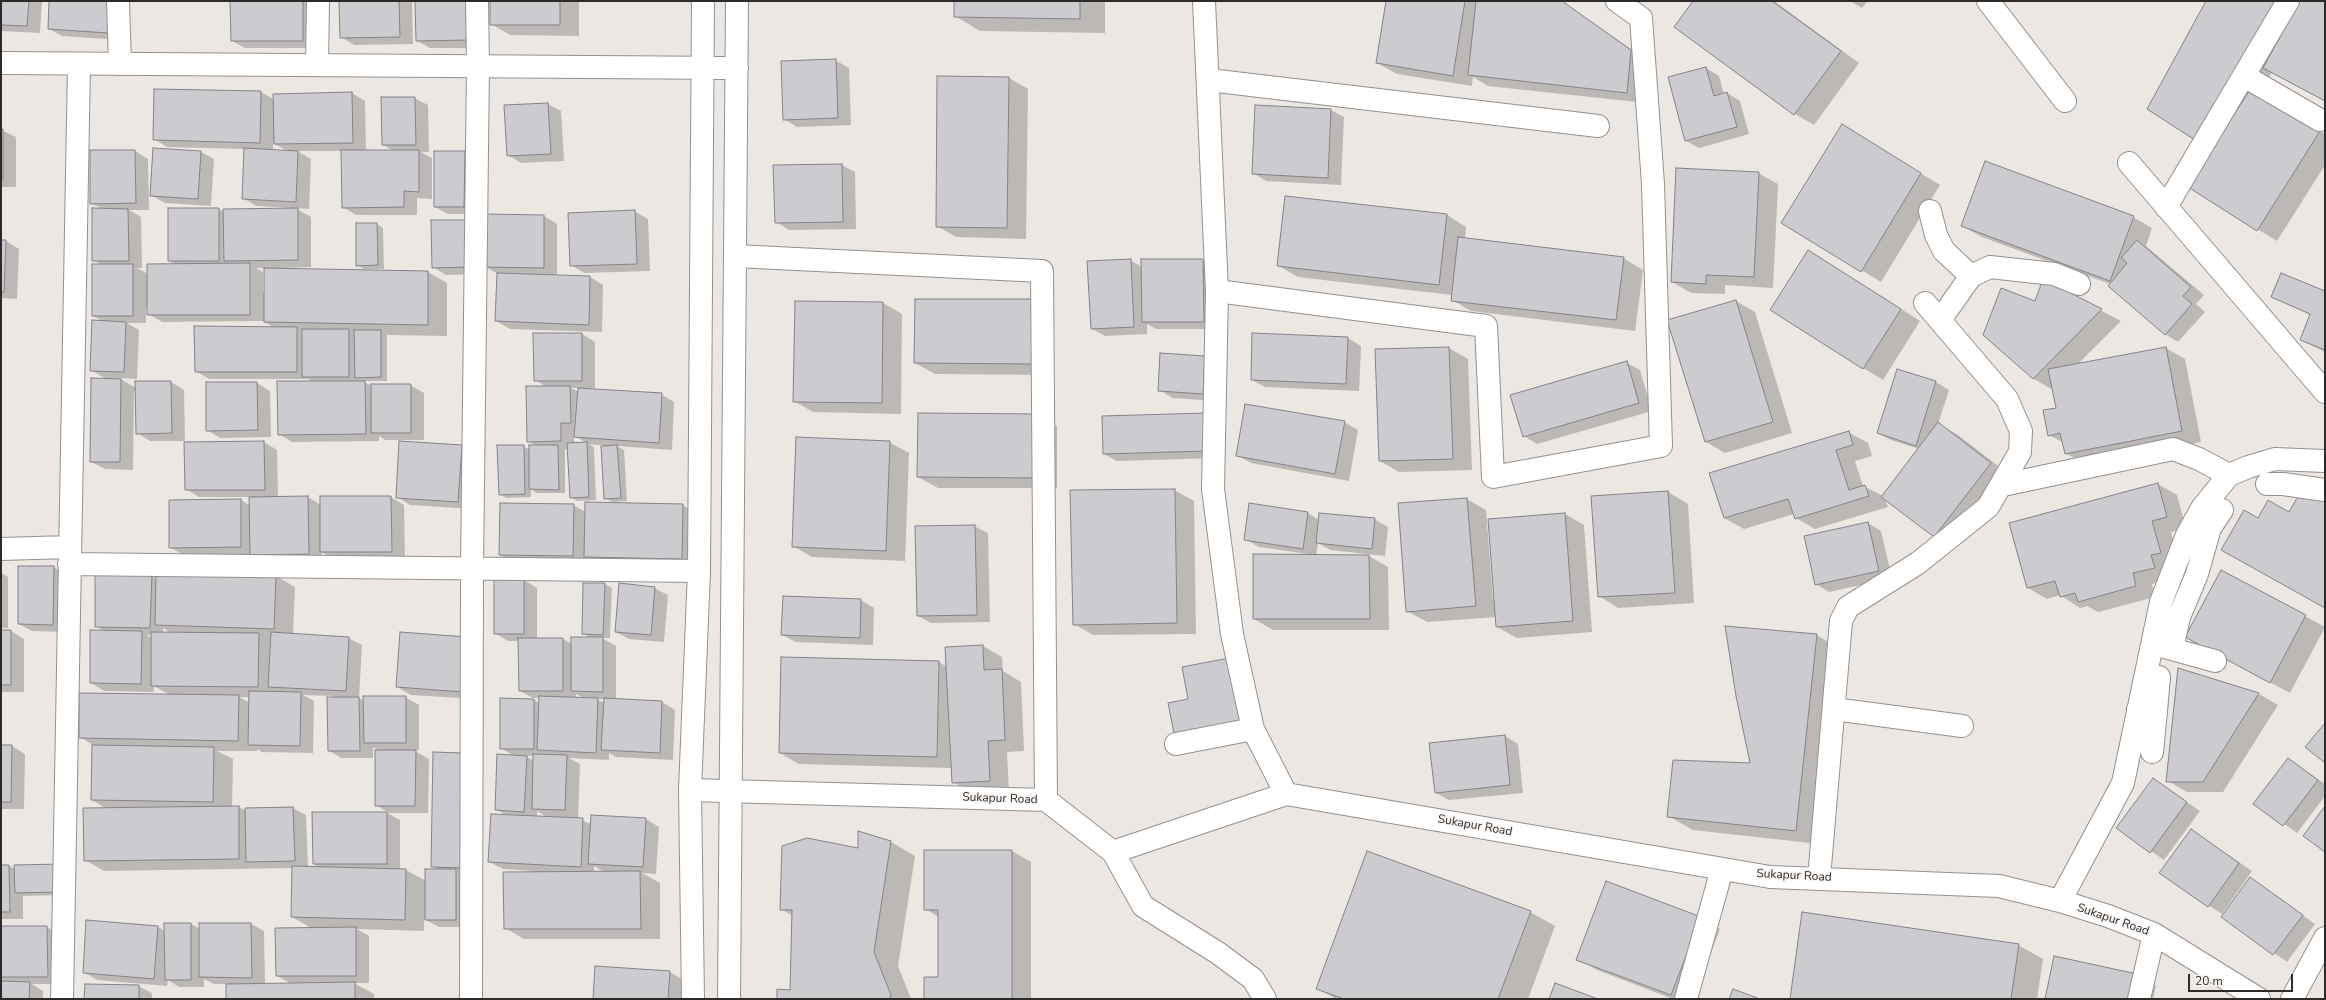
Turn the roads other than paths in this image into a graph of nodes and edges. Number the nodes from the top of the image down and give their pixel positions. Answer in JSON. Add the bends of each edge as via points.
{"nodes":[{"id":1,"x":118,"y":1,"type":"edge"},
{"id":2,"x":318,"y":1,"type":"edge"},
{"id":3,"x":477,"y":1,"type":"edge"},
{"id":4,"x":704,"y":1,"type":"edge"},
{"id":5,"x":737,"y":1,"type":"edge"},
{"id":6,"x":1204,"y":1,"type":"edge"},
{"id":7,"x":1617,"y":1,"type":"edge"},
{"id":8,"x":1988,"y":1,"type":"edge"},
{"id":9,"x":2288,"y":1,"type":"edge"},
{"id":10,"x":1,"y":64,"type":"edge"},
{"id":11,"x":79,"y":64,"type":"junction"},
{"id":12,"x":120,"y":64,"type":"junction"},
{"id":13,"x":316,"y":65,"type":"junction"},
{"id":14,"x":478,"y":66,"type":"junction"},
{"id":15,"x":703,"y":68,"type":"junction"},
{"id":16,"x":737,"y":68,"type":"junction"},
{"id":17,"x":2244,"y":76,"type":"junction"},
{"id":18,"x":1209,"y":80,"type":"junction"},
{"id":19,"x":2065,"y":101,"type":"dead end"},
{"id":20,"x":2320,"y":120,"type":"dead end"},
{"id":21,"x":1598,"y":126,"type":"dead end"},
{"id":22,"x":2129,"y":163,"type":"dead end"},
{"id":23,"x":2166,"y":207,"type":"junction"},
{"id":24,"x":1930,"y":211,"type":"dead end"},
{"id":25,"x":735,"y":256,"type":"junction"},
{"id":26,"x":1971,"y":276,"type":"junction"},
{"id":27,"x":2079,"y":284,"type":"dead end"},
{"id":28,"x":1217,"y":291,"type":"junction"},
{"id":29,"x":1925,"y":303,"type":"dead end"},
{"id":30,"x":1940,"y":320,"type":"junction"},
{"id":31,"x":2325,"y":392,"type":"edge"},
{"id":32,"x":2325,"y":461,"type":"edge"},
{"id":33,"x":2229,"y":475,"type":"junction"},
{"id":34,"x":2267,"y":484,"type":"dead end"},
{"id":35,"x":2003,"y":485,"type":"junction"},
{"id":36,"x":2325,"y":490,"type":"edge"},
{"id":37,"x":2222,"y":510,"type":"dead end"},
{"id":38,"x":1,"y":549,"type":"edge"},
{"id":39,"x":69,"y":555,"type":"junction"},
{"id":40,"x":472,"y":568,"type":"junction"},
{"id":41,"x":699,"y":571,"type":"junction"},
{"id":42,"x":2162,"y":646,"type":"junction"},
{"id":43,"x":2215,"y":661,"type":"dead end"},
{"id":44,"x":2159,"y":677,"type":"dead end"},
{"id":45,"x":1834,"y":709,"type":"junction"},
{"id":46,"x":2147,"y":710,"type":"junction"},
{"id":47,"x":1962,"y":726,"type":"dead end"},
{"id":48,"x":1253,"y":729,"type":"junction"},
{"id":49,"x":1176,"y":744,"type":"dead end"},
{"id":50,"x":2152,"y":752,"type":"dead end"},
{"id":51,"x":690,"y":790,"type":"junction"},
{"id":52,"x":732,"y":791,"type":"junction"},
{"id":53,"x":1286,"y":794,"type":"junction"},
{"id":54,"x":1046,"y":800,"type":"junction"},
{"id":55,"x":1113,"y":852,"type":"junction"},
{"id":56,"x":1722,"y":869,"type":"junction"},
{"id":57,"x":1820,"y":878,"type":"junction"},
{"id":58,"x":2060,"y":901,"type":"junction"},
{"id":59,"x":2154,"y":934,"type":"junction"},
{"id":60,"x":2325,"y":938,"type":"edge"},
{"id":61,"x":62,"y":999,"type":"edge"},
{"id":62,"x":471,"y":999,"type":"edge"},
{"id":63,"x":694,"y":999,"type":"edge"},
{"id":64,"x":729,"y":999,"type":"edge"},
{"id":65,"x":1265,"y":999,"type":"edge"},
{"id":66,"x":1686,"y":999,"type":"edge"},
{"id":67,"x":2139,"y":999,"type":"edge"},
{"id":68,"x":2259,"y":999,"type":"edge"},
{"id":69,"x":2292,"y":999,"type":"edge"}],
"edges":[{"from":1,"to":12,"type":"street"},
{"from":2,"to":13,"type":"street"},
{"from":3,"to":14,"type":"street"},
{"from":4,"to":15,"type":"street"},
{"from":5,"to":16,"type":"street"},
{"from":6,"to":18,"type":"street"},
{"from":7,"to":28,"type":"street","via":[[1641,18],[1653,184],[1661,446],[1493,477],[1486,326]]},
{"from":8,"to":19,"type":"street"},
{"from":9,"to":17,"type":"street"},
{"from":10,"to":11,"type":"street"},
{"from":11,"to":12,"type":"street"},
{"from":11,"to":39,"type":"street"},
{"from":12,"to":13,"type":"street"},
{"from":13,"to":14,"type":"street"},
{"from":14,"to":15,"type":"street"},
{"from":14,"to":40,"type":"street"},
{"from":15,"to":16,"type":"street"},
{"from":15,"to":41,"type":"street"},
{"from":16,"to":25,"type":"street"},
{"from":17,"to":20,"type":"street"},
{"from":17,"to":23,"type":"street"},
{"from":18,"to":21,"type":"street"},
{"from":18,"to":28,"type":"street"},
{"from":22,"to":23,"type":"street"},
{"from":23,"to":31,"type":"street"},
{"from":24,"to":26,"type":"street","via":[[1936,235],[1944,252]]},
{"from":25,"to":52,"type":"street"},
{"from":25,"to":54,"type":"street","via":[[1042,271]]},
{"from":26,"to":27,"type":"street","via":[[1990,267],[2054,274]]},
{"from":26,"to":30,"type":"street"},
{"from":28,"to":48,"type":"street","via":[[1212,489],[1232,634]]},
{"from":29,"to":30,"type":"street"},
{"from":30,"to":35,"type":"street","via":[[2007,399],[2021,430],[2020,452]]},
{"from":32,"to":33,"type":"street","via":[[2274,459]]},
{"from":33,"to":35,"type":"street","via":[[2199,459],[2172,450]]},
{"from":33,"to":42,"type":"street","via":[[2202,508],[2188,535],[2161,602]]},
{"from":34,"to":36,"type":"street"},
{"from":35,"to":45,"type":"street","via":[[1988,507],[1918,563],[1848,607],[1841,621]]},
{"from":37,"to":42,"type":"street","via":[[2210,528],[2199,568],[2179,617]]},
{"from":38,"to":39,"type":"street"},
{"from":39,"to":40,"type":"street"},
{"from":39,"to":61,"type":"street"},
{"from":40,"to":41,"type":"street"},
{"from":40,"to":62,"type":"street"},
{"from":41,"to":51,"type":"street"},
{"from":42,"to":43,"type":"street"},
{"from":42,"to":46,"type":"street"},
{"from":44,"to":46,"type":"street"},
{"from":45,"to":47,"type":"street"},
{"from":45,"to":57,"type":"street"},
{"from":46,"to":50,"type":"street"},
{"from":46,"to":58,"type":"street","via":[[2123,783]]},
{"from":48,"to":49,"type":"street"},
{"from":48,"to":53,"type":"street"},
{"from":51,"to":52,"type":"street","name":"Sukapur Road"},
{"from":51,"to":63,"type":"street"},
{"from":52,"to":54,"type":"street","name":"Sukapur Road"},
{"from":52,"to":64,"type":"street"},
{"from":53,"to":55,"type":"street","name":"Sukapur Road"},
{"from":53,"to":56,"type":"street","name":"Sukapur Road"},
{"from":54,"to":55,"type":"street","name":"Sukapur Road"},
{"from":55,"to":65,"type":"street","via":[[1143,906],[1248,975]]},
{"from":56,"to":57,"type":"street","name":"Sukapur Road","via":[[1770,876]]},
{"from":56,"to":66,"type":"street"},
{"from":57,"to":58,"type":"street","name":"Sukapur Road","via":[[1999,886]]},
{"from":58,"to":59,"type":"street","name":"Sukapur Road"},
{"from":59,"to":67,"type":"street"},
{"from":59,"to":68,"type":"street","name":"Sukapur Road"},
{"from":60,"to":69,"type":"street"}]}
